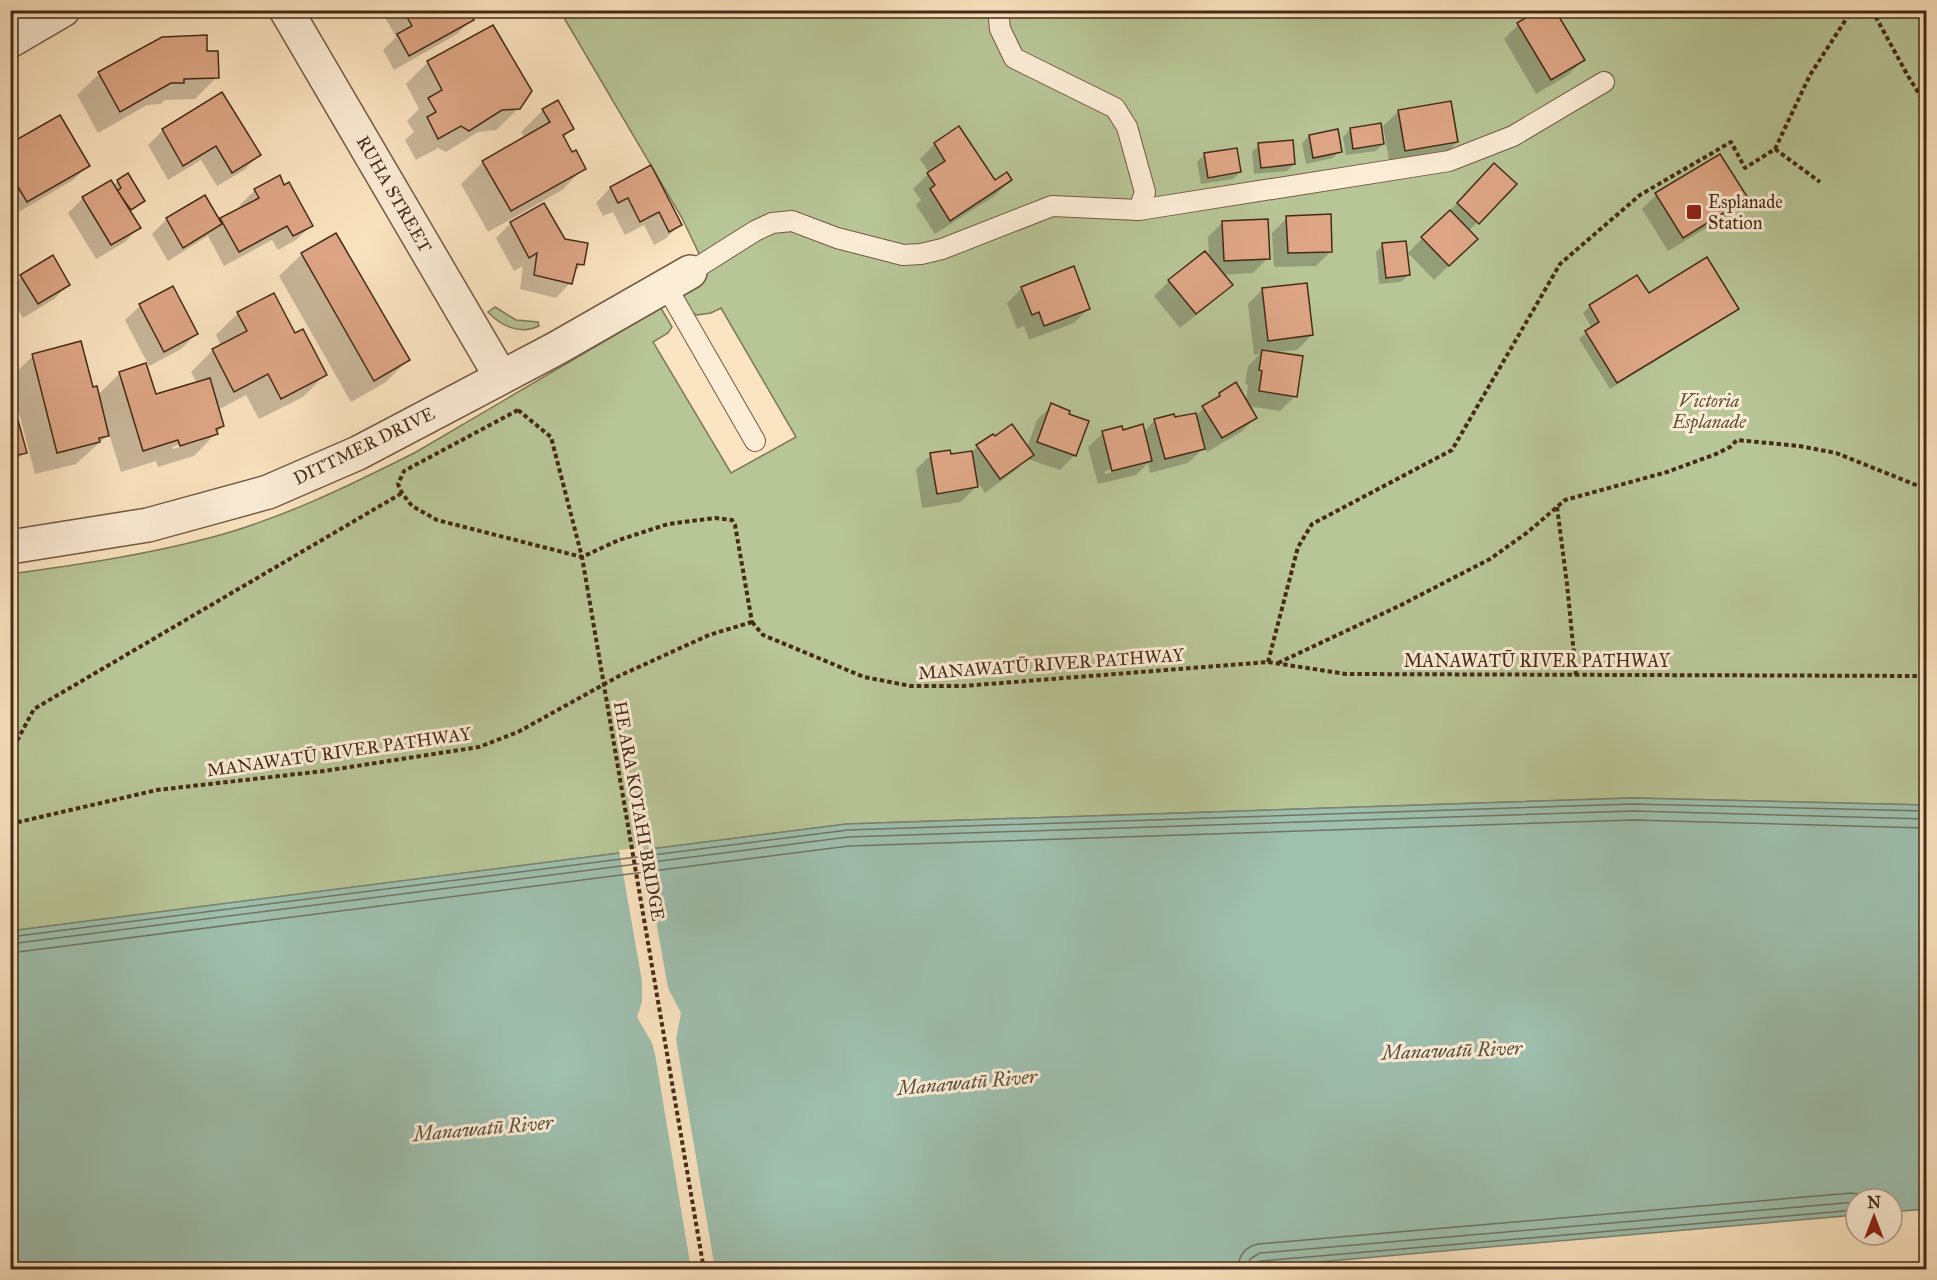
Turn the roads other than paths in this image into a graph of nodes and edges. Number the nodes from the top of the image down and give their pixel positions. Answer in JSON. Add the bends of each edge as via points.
{"nodes":[{"id":1,"x":63,"y":10,"type":"edge"},
{"id":2,"x":286,"y":10,"type":"edge"},
{"id":3,"x":998,"y":10,"type":"edge"},
{"id":4,"x":10,"y":41,"type":"edge"},
{"id":5,"x":1604,"y":82,"type":"dead end"},
{"id":6,"x":1139,"y":210,"type":"junction"},
{"id":7,"x":678,"y":279,"type":"junction"},
{"id":8,"x":501,"y":377,"type":"junction"},
{"id":9,"x":755,"y":441,"type":"dead end"},
{"id":10,"x":10,"y":547,"type":"edge"}],
"edges":[{"from":1,"to":4,"type":"street"},
{"from":2,"to":8,"type":"street","name":"RUHA STREET"},
{"from":3,"to":6,"type":"lane","via":[[1000,29],[1014,58],[1115,108],[1127,127],[1145,192]]},
{"from":5,"to":6,"type":"lane","via":[[1513,136],[1449,161]]},
{"from":6,"to":7,"type":"lane","via":[[1052,206],[942,249],[903,255],[792,221],[772,223]]},
{"from":7,"to":8,"type":"street","name":"DITTMER DRIVE"},
{"from":7,"to":9,"type":"lane"},
{"from":8,"to":10,"type":"street","name":"DITTMER DRIVE","via":[[358,453],[268,492],[148,525]]}]}
